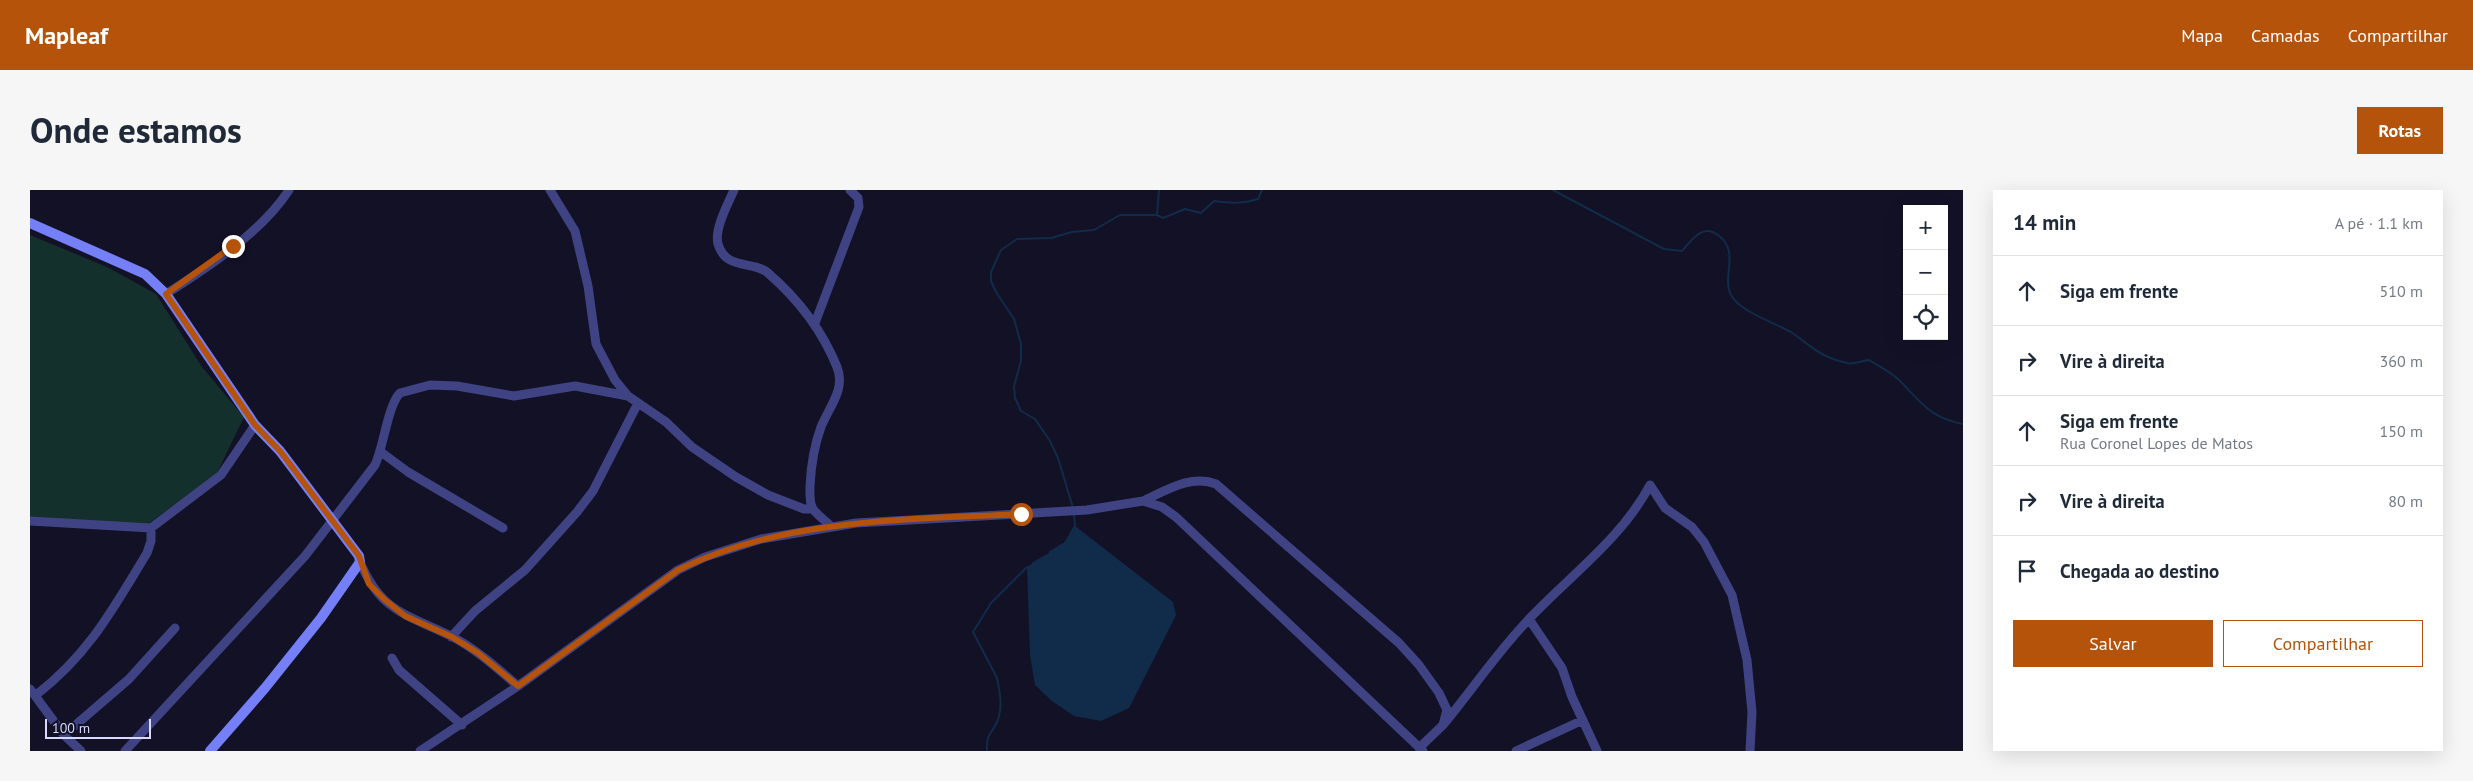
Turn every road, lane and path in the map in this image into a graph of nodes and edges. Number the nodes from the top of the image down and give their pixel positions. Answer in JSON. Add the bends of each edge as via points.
{"nodes":[{"id":1,"x":289,"y":190,"type":"edge"},
{"id":2,"x":550,"y":190,"type":"edge"},
{"id":3,"x":734,"y":190,"type":"edge"},
{"id":4,"x":850,"y":190,"type":"edge"},
{"id":5,"x":30,"y":223,"type":"edge"},
{"id":6,"x":166,"y":294,"type":"junction"},
{"id":7,"x":815,"y":323,"type":"junction"},
{"id":8,"x":628,"y":396,"type":"junction"},
{"id":9,"x":638,"y":403,"type":"junction"},
{"id":10,"x":255,"y":425,"type":"junction"},
{"id":11,"x":381,"y":452,"type":"junction"},
{"id":12,"x":1143,"y":501,"type":"junction"},
{"id":13,"x":813,"y":509,"type":"junction"},
{"id":14,"x":332,"y":520,"type":"junction"},
{"id":15,"x":30,"y":521,"type":"edge"},
{"id":16,"x":832,"y":527,"type":"junction"},
{"id":17,"x":151,"y":528,"type":"junction"},
{"id":18,"x":503,"y":528,"type":"dead end"},
{"id":19,"x":360,"y":562,"type":"junction"},
{"id":20,"x":1529,"y":619,"type":"junction"},
{"id":21,"x":175,"y":628,"type":"dead end"},
{"id":22,"x":452,"y":637,"type":"junction"},
{"id":23,"x":392,"y":658,"type":"dead end"},
{"id":24,"x":518,"y":686,"type":"junction"},
{"id":25,"x":33,"y":692,"type":"edge"},
{"id":26,"x":1583,"y":720,"type":"junction"},
{"id":27,"x":462,"y":725,"type":"junction"},
{"id":28,"x":1443,"y":725,"type":"junction"},
{"id":29,"x":64,"y":735,"type":"junction"},
{"id":30,"x":1421,"y":749,"type":"edge"},
{"id":31,"x":81,"y":751,"type":"edge"},
{"id":32,"x":125,"y":751,"type":"edge"},
{"id":33,"x":210,"y":751,"type":"edge"},
{"id":34,"x":420,"y":751,"type":"edge"},
{"id":35,"x":1516,"y":751,"type":"edge"},
{"id":36,"x":1597,"y":751,"type":"edge"},
{"id":37,"x":1750,"y":751,"type":"edge"}],
"edges":[{"from":1,"to":6,"type":"street","via":[[265,220]]},
{"from":2,"to":8,"type":"street","via":[[575,231],[588,286],[596,344],[615,380]]},
{"from":3,"to":7,"type":"street","via":[[719,231],[718,244],[737,264],[760,267],[767,272]]},
{"from":4,"to":7,"type":"street","via":[[858,198],[859,207]]},
{"from":5,"to":6,"type":"street","via":[[145,274]]},
{"from":6,"to":10,"type":"street"},
{"from":7,"to":13,"type":"street","via":[[838,368],[840,380],[813,457],[810,489]]},
{"from":8,"to":9,"type":"street"},
{"from":8,"to":11,"type":"street","via":[[575,386],[514,396],[457,386],[430,385],[400,393],[395,398]]},
{"from":9,"to":13,"type":"street","via":[[666,422],[692,447],[736,477],[768,495],[804,509]]},
{"from":9,"to":22,"type":"street","via":[[593,491],[577,512],[525,570],[475,611]]},
{"from":10,"to":14,"type":"street","via":[[280,451]]},
{"from":10,"to":17,"type":"street","via":[[221,475]]},
{"from":11,"to":14,"type":"street","via":[[375,465]]},
{"from":11,"to":18,"type":"street","via":[[408,472]]},
{"from":12,"to":16,"type":"street","via":[[1088,510]]},
{"from":12,"to":28,"type":"street","via":[[1191,481],[1206,480],[1216,484],[1399,643],[1439,693],[1447,710]]},
{"from":12,"to":30,"type":"street","via":[[1162,507],[1176,517]]},
{"from":13,"to":16,"type":"street"},
{"from":14,"to":19,"type":"street"},
{"from":14,"to":32,"type":"street","via":[[278,587]]},
{"from":15,"to":17,"type":"street"},
{"from":16,"to":24,"type":"street","via":[[761,539],[705,557],[678,570]]},
{"from":17,"to":25,"type":"street","via":[[151,541],[146,552],[91,641],[74,662]]},
{"from":19,"to":22,"type":"street","via":[[369,584],[385,600],[405,616]]},
{"from":19,"to":33,"type":"street","via":[[314,626]]},
{"from":20,"to":26,"type":"street","via":[[1562,668]]},
{"from":20,"to":28,"type":"street"},
{"from":20,"to":37,"type":"street","via":[[1622,527],[1637,510],[1650,485],[1665,508],[1692,527],[1704,542],[1732,595],[1746,660],[1752,712]]},
{"from":21,"to":29,"type":"street","via":[[129,679]]},
{"from":22,"to":24,"type":"street"},
{"from":23,"to":27,"type":"street","via":[[399,670]]},
{"from":24,"to":27,"type":"street"},
{"from":25,"to":29,"type":"street"},
{"from":26,"to":35,"type":"street"},
{"from":26,"to":36,"type":"street"},
{"from":27,"to":34,"type":"street"},
{"from":28,"to":30,"type":"street"},
{"from":29,"to":31,"type":"street"}]}
